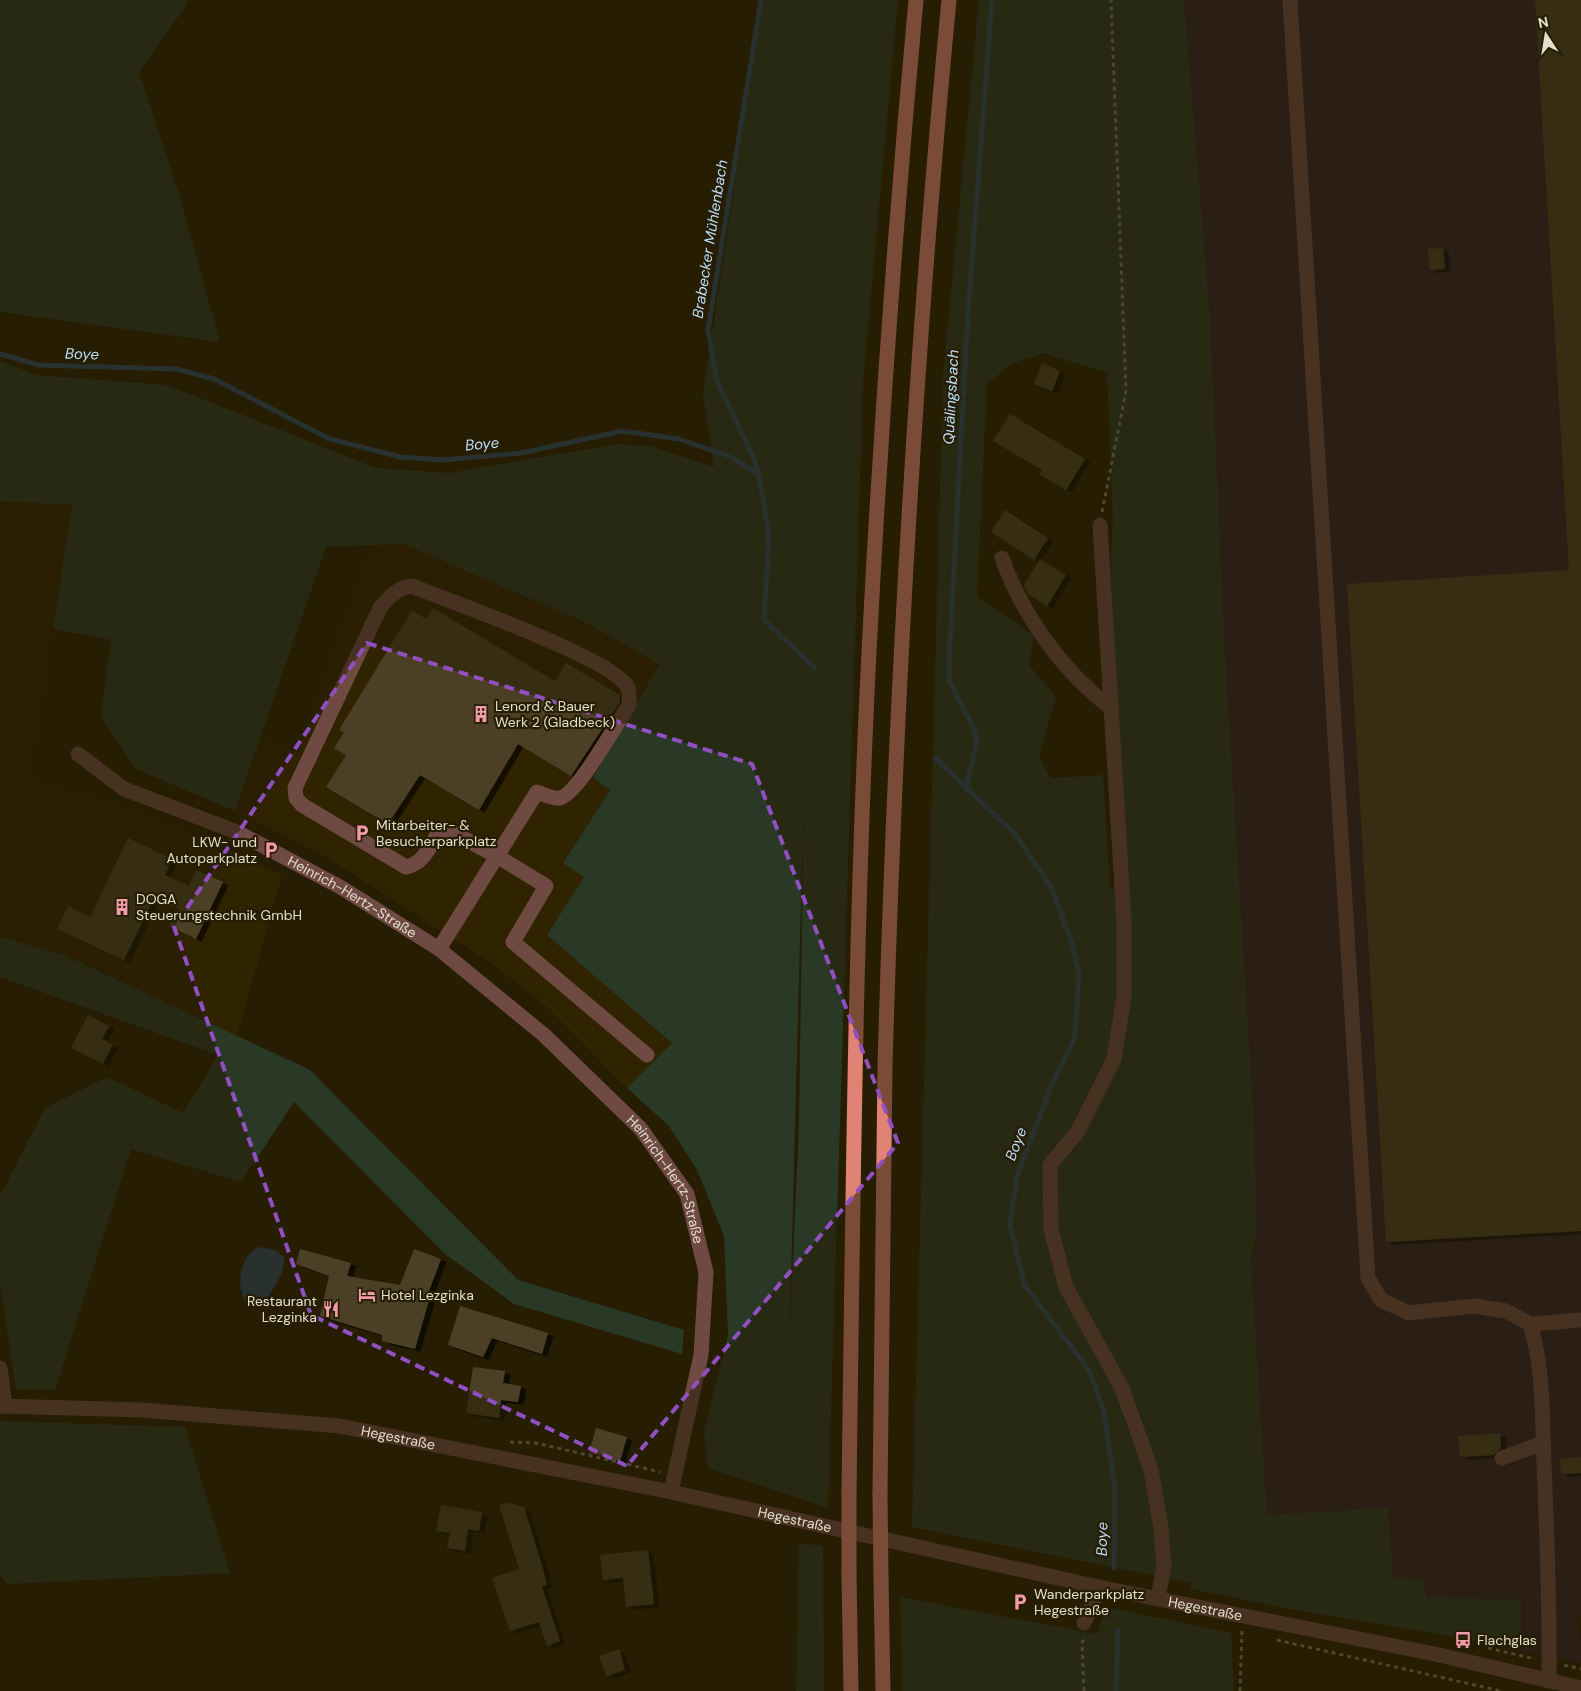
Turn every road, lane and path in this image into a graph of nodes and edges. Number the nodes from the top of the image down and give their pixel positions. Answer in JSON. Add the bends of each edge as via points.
{"nodes":[{"id":1,"x":916,"y":0,"type":"edge"},
{"id":2,"x":949,"y":0,"type":"edge"},
{"id":3,"x":1111,"y":0,"type":"edge"},
{"id":4,"x":1290,"y":0,"type":"edge"},
{"id":5,"x":1100,"y":525,"type":"joint"},
{"id":6,"x":1002,"y":558,"type":"dead end"},
{"id":7,"x":1111,"y":708,"type":"junction"},
{"id":8,"x":78,"y":754,"type":"dead end"},
{"id":9,"x":497,"y":856,"type":"junction"},
{"id":10,"x":439,"y":949,"type":"junction"},
{"id":11,"x":646,"y":1055,"type":"dead end"},
{"id":12,"x":1581,"y":1320,"type":"edge"},
{"id":13,"x":1530,"y":1324,"type":"junction"},
{"id":14,"x":0,"y":1368,"type":"edge"},
{"id":15,"x":3,"y":1406,"type":"edge"},
{"id":16,"x":1543,"y":1443,"type":"junction"},
{"id":17,"x":1502,"y":1458,"type":"dead end"},
{"id":18,"x":671,"y":1492,"type":"junction"},
{"id":19,"x":1099,"y":1587,"type":"junction"},
{"id":20,"x":1158,"y":1598,"type":"junction"},
{"id":21,"x":1084,"y":1622,"type":"dead end"},
{"id":22,"x":1242,"y":1624,"type":"junction"},
{"id":23,"x":1250,"y":1633,"type":"dead end"},
{"id":24,"x":1268,"y":1638,"type":"dead end"},
{"id":25,"x":1549,"y":1681,"type":"junction"},
{"id":26,"x":1581,"y":1688,"type":"edge"},
{"id":27,"x":851,"y":1691,"type":"edge"},
{"id":28,"x":883,"y":1691,"type":"edge"},
{"id":29,"x":1240,"y":1691,"type":"edge"},
{"id":30,"x":1500,"y":1691,"type":"edge"}],
"edges":[{"from":1,"to":27,"type":"highway","bridge":true,"via":[[899,183],[871,616],[855,1064],[849,1493]]},
{"from":2,"to":28,"type":"highway","bridge":true,"via":[[931,182],[902,620],[885,1066],[880,1494]]},
{"from":3,"to":5,"type":"path","via":[[1126,392]]},
{"from":4,"to":13,"type":"street","via":[[1368,1278],[1381,1300],[1409,1313],[1474,1306],[1506,1310]]},
{"from":5,"to":7,"type":"street"},
{"from":6,"to":7,"type":"street","via":[[1015,592],[1059,659]]},
{"from":7,"to":20,"type":"street","via":[[1124,921],[1124,996],[1114,1059],[1078,1131],[1050,1165],[1051,1229],[1066,1287],[1122,1388],[1151,1470],[1164,1566]]},
{"from":8,"to":10,"type":"street","name":"Heinrich-Hertz-Straße","via":[[124,788],[237,832],[342,888]]},
{"from":9,"to":9,"type":"street","via":[[537,792],[558,799],[578,785],[629,704],[630,693],[617,676],[569,649],[412,586],[402,587],[380,608],[295,788],[296,798],[302,805],[406,867],[414,866],[420,860],[444,828]]},
{"from":9,"to":10,"type":"street"},
{"from":9,"to":11,"type":"street","via":[[546,886],[513,942]]},
{"from":10,"to":18,"type":"street","name":"Heinrich-Hertz-Straße","via":[[544,1035],[641,1129],[687,1194],[706,1272],[701,1355]]},
{"from":12,"to":13,"type":"street"},
{"from":13,"to":16,"type":"street","via":[[1538,1347]]},
{"from":14,"to":15,"type":"street"},
{"from":15,"to":18,"type":"street","name":"Hegestraße","via":[[142,1410],[340,1426]]},
{"from":16,"to":17,"type":"street"},
{"from":16,"to":25,"type":"street","via":[[1550,1618]]},
{"from":18,"to":19,"type":"street","name":"Hegestraße"},
{"from":19,"to":20,"type":"street","name":"Hegestraße"},
{"from":19,"to":21,"type":"street"},
{"from":20,"to":22,"type":"street","name":"Hegestraße"},
{"from":22,"to":23,"type":"path"},
{"from":22,"to":25,"type":"street","name":"Hegestraße","via":[[1435,1654]]},
{"from":22,"to":29,"type":"path"},
{"from":24,"to":30,"type":"path"},
{"from":25,"to":26,"type":"street","name":"Hegestraße"}]}
